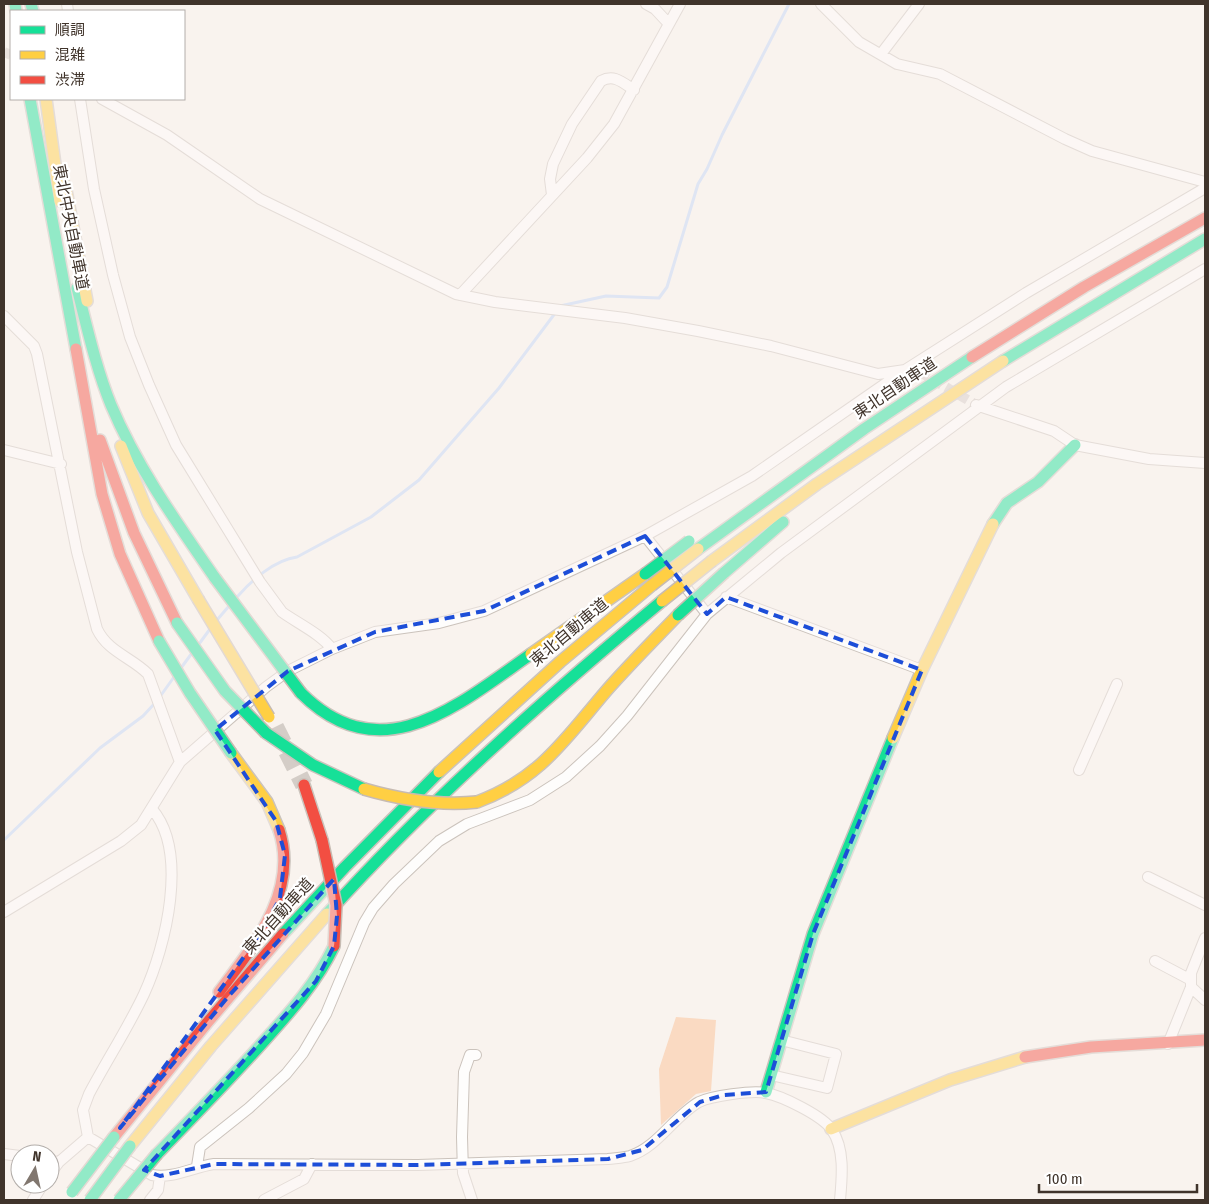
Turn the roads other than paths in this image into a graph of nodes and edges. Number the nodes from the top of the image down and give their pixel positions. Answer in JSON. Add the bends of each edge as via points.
{"nodes":[{"id":1,"x":646,"y":4,"type":"edge"},
{"id":2,"x":680,"y":4,"type":"edge"},
{"id":3,"x":821,"y":4,"type":"edge"},
{"id":4,"x":919,"y":4,"type":"edge"},
{"id":5,"x":669,"y":24,"type":"junction"},
{"id":6,"x":881,"y":54,"type":"junction"},
{"id":7,"x":634,"y":90,"type":"junction"},
{"id":8,"x":30,"y":100,"type":"edge"},
{"id":9,"x":46,"y":100,"type":"edge"},
{"id":10,"x":80,"y":100,"type":"edge"},
{"id":11,"x":104,"y":100,"type":"edge"},
{"id":12,"x":1205,"y":182,"type":"edge"},
{"id":13,"x":1205,"y":188,"type":"edge"},
{"id":14,"x":552,"y":195,"type":"junction"},
{"id":15,"x":1205,"y":218,"type":"edge"},
{"id":16,"x":1205,"y":239,"type":"edge"},
{"id":17,"x":1205,"y":269,"type":"edge"},
{"id":18,"x":460,"y":295,"type":"junction"},
{"id":19,"x":4,"y":316,"type":"edge"},
{"id":20,"x":95,"y":357,"type":"junction"},
{"id":21,"x":78,"y":362,"type":"junction"},
{"id":22,"x":905,"y":370,"type":"junction"},
{"id":23,"x":920,"y":372,"type":"tunnel mouth"},
{"id":24,"x":976,"y":405,"type":"junction"},
{"id":25,"x":876,"y":443,"type":"junction"},
{"id":26,"x":1075,"y":445,"type":"junction"},
{"id":27,"x":4,"y":450,"type":"edge"},
{"id":28,"x":1205,"y":462,"type":"edge"},
{"id":29,"x":61,"y":464,"type":"junction"},
{"id":30,"x":645,"y":536,"type":"junction"},
{"id":31,"x":694,"y":545,"type":"junction"},
{"id":32,"x":726,"y":597,"type":"junction"},
{"id":33,"x":707,"y":614,"type":"junction"},
{"id":34,"x":332,"y":649,"type":"junction"},
{"id":35,"x":922,"y":670,"type":"junction"},
{"id":36,"x":1117,"y":684,"type":"dead end"},
{"id":37,"x":270,"y":725,"type":"junction"},
{"id":38,"x":180,"y":762,"type":"junction"},
{"id":39,"x":1079,"y":770,"type":"dead end"},
{"id":40,"x":304,"y":785,"type":"tunnel mouth"},
{"id":41,"x":152,"y":809,"type":"junction"},
{"id":42,"x":1148,"y":877,"type":"dead end"},
{"id":43,"x":1205,"y":905,"type":"edge"},
{"id":44,"x":4,"y":912,"type":"edge"},
{"id":45,"x":1205,"y":938,"type":"edge"},
{"id":46,"x":1156,"y":961,"type":"dead end"},
{"id":47,"x":1191,"y":983,"type":"junction"},
{"id":48,"x":1205,"y":1000,"type":"edge"},
{"id":49,"x":781,"y":1040,"type":"junction"},
{"id":50,"x":1205,"y":1040,"type":"edge"},
{"id":51,"x":1168,"y":1044,"type":"junction"},
{"id":52,"x":476,"y":1055,"type":"dead end"},
{"id":53,"x":771,"y":1075,"type":"junction"},
{"id":54,"x":766,"y":1092,"type":"junction"},
{"id":55,"x":831,"y":1128,"type":"junction"},
{"id":56,"x":117,"y":1132,"type":"junction"},
{"id":57,"x":88,"y":1137,"type":"junction"},
{"id":58,"x":60,"y":1157,"type":"edge"},
{"id":59,"x":463,"y":1163,"type":"junction"},
{"id":60,"x":312,"y":1164,"type":"junction"},
{"id":61,"x":197,"y":1166,"type":"junction"},
{"id":62,"x":160,"y":1176,"type":"junction"},
{"id":63,"x":69,"y":1196,"type":"edge"},
{"id":64,"x":90,"y":1200,"type":"edge"},
{"id":65,"x":119,"y":1200,"type":"edge"},
{"id":66,"x":150,"y":1200,"type":"edge"},
{"id":67,"x":264,"y":1200,"type":"edge"},
{"id":68,"x":472,"y":1200,"type":"edge"},
{"id":69,"x":840,"y":1200,"type":"edge"}],
"edges":[{"from":1,"to":5,"type":"street"},
{"from":2,"to":5,"type":"street"},
{"from":3,"to":6,"type":"street","via":[[859,42]]},
{"from":4,"to":6,"type":"street"},
{"from":5,"to":7,"type":"street"},
{"from":6,"to":12,"type":"street","via":[[909,68],[940,74],[1092,150]]},
{"from":7,"to":14,"type":"street","via":[[587,158]]},
{"from":7,"to":14,"type":"street","via":[[615,77],[601,81],[572,124],[554,164],[550,179]]},
{"from":8,"to":21,"type":"main road","name":"東北中央自動車道"},
{"from":9,"to":20,"type":"main road","name":"東北中央自動車道","via":[[61,208]]},
{"from":10,"to":34,"type":"street","via":[[98,210],[130,337],[176,445],[282,612],[322,638]]},
{"from":11,"to":18,"type":"street","via":[[167,135],[260,199]]},
{"from":13,"to":22,"type":"street","via":[[1026,293]]},
{"from":14,"to":18,"type":"street"},
{"from":15,"to":31,"type":"main road","name":"東北自動車道","via":[[1031,319],[857,429]]},
{"from":16,"to":25,"type":"main road","name":"東北自動車道","via":[[1043,334]]},
{"from":17,"to":24,"type":"street"},
{"from":18,"to":22,"type":"street","via":[[698,331],[878,374]]},
{"from":19,"to":29,"type":"street","via":[[38,354]]},
{"from":20,"to":31,"type":"main road","bridge":true,"via":[[110,404],[132,449],[215,578],[301,693],[333,721],[358,729],[394,729],[422,721],[457,703],[645,574]]},
{"from":20,"to":37,"type":"main road","bridge":true,"via":[[136,487],[160,536]]},
{"from":21,"to":37,"type":"main road","bridge":true,"via":[[128,523],[157,588],[224,691]]},
{"from":21,"to":56,"type":"main road","bridge":true,"via":[[95,464],[108,516],[133,585],[159,641],[190,694],[269,807],[280,830],[285,855],[280,898],[262,932]]},
{"from":22,"to":23,"type":"street"},
{"from":22,"to":30,"type":"street","via":[[752,476]]},
{"from":24,"to":26,"type":"street","via":[[1054,431]]},
{"from":24,"to":32,"type":"street"},
{"from":25,"to":37,"type":"main road","bridge":true,"via":[[678,616],[629,666],[538,770],[511,789],[477,802],[447,805],[364,789],[292,753]]},
{"from":25,"to":64,"type":"main road","name":"東北自動車道","bridge":true,"via":[[662,601],[475,763],[398,838],[240,1010]]},
{"from":26,"to":28,"type":"street","via":[[1149,459]]},
{"from":26,"to":35,"type":"main road","via":[[1038,482],[1007,503],[998,515]]},
{"from":27,"to":29,"type":"street"},
{"from":29,"to":38,"type":"street","via":[[77,552],[97,630],[112,650],[137,663],[148,674]]},
{"from":30,"to":33,"type":"street"},
{"from":30,"to":34,"type":"street","via":[[484,611],[447,621],[375,632]]},
{"from":31,"to":56,"type":"main road","name":"東北自動車道","bridge":true,"via":[[652,585],[510,705],[382,828],[227,998]]},
{"from":32,"to":33,"type":"street"},
{"from":32,"to":35,"type":"street"},
{"from":33,"to":61,"type":"street","via":[[626,716],[582,764],[530,800],[451,833],[394,884],[364,923],[326,1014],[303,1053],[286,1074],[249,1108],[200,1147]]},
{"from":34,"to":38,"type":"street","via":[[288,671],[266,687]]},
{"from":35,"to":49,"type":"main road","via":[[813,934]]},
{"from":36,"to":39,"type":"street"},
{"from":38,"to":41,"type":"street"},
{"from":40,"to":65,"type":"main road","bridge":true,"via":[[336,898],[334,946],[316,981],[296,1005],[157,1154]]},
{"from":41,"to":44,"type":"street","via":[[141,825],[121,841]]},
{"from":41,"to":57,"type":"street","via":[[166,829],[171,852],[170,907],[145,992],[83,1110]]},
{"from":42,"to":43,"type":"street"},
{"from":45,"to":47,"type":"street","via":[[1191,973]]},
{"from":46,"to":47,"type":"street"},
{"from":47,"to":48,"type":"street"},
{"from":47,"to":51,"type":"street"},
{"from":49,"to":53,"type":"main road"},
{"from":49,"to":53,"type":"street","via":[[836,1054],[827,1088]]},
{"from":50,"to":51,"type":"main road"},
{"from":51,"to":55,"type":"main road","via":[[1025,1057],[974,1071]]},
{"from":52,"to":59,"type":"street","via":[[470,1055],[464,1072]]},
{"from":53,"to":54,"type":"main road"},
{"from":54,"to":55,"type":"street","via":[[819,1118]]},
{"from":54,"to":59,"type":"street","via":[[724,1095],[700,1102],[642,1150],[629,1156]]},
{"from":55,"to":69,"type":"street","via":[[837,1140],[842,1169]]},
{"from":56,"to":63,"type":"main road","name":"東北自動車道","bridge":true},
{"from":57,"to":58,"type":"street"},
{"from":57,"to":62,"type":"street","via":[[152,1175]]},
{"from":59,"to":60,"type":"street"},
{"from":59,"to":68,"type":"street"},
{"from":60,"to":61,"type":"street"},
{"from":60,"to":67,"type":"street","via":[[304,1179]]},
{"from":61,"to":62,"type":"street"},
{"from":62,"to":66,"type":"street","via":[[158,1190]]}]}
